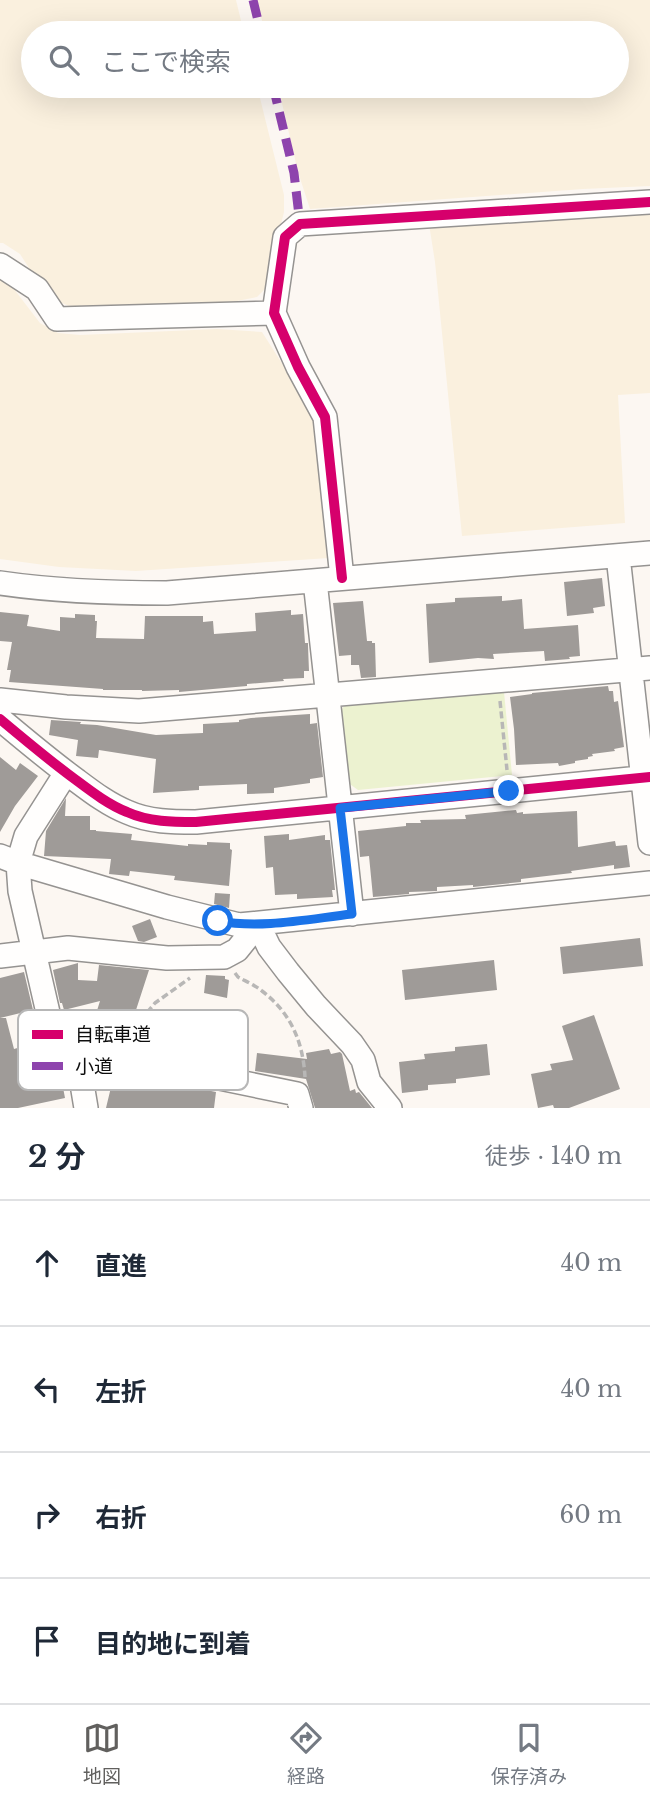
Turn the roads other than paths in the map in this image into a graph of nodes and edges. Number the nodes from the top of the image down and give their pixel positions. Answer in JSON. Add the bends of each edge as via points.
{"nodes":[{"id":1,"x":650,"y":202,"type":"edge"},
{"id":2,"x":0,"y":265,"type":"edge"},
{"id":3,"x":274,"y":313,"type":"junction"},
{"id":4,"x":650,"y":553,"type":"edge"},
{"id":5,"x":618,"y":556,"type":"junction"},
{"id":6,"x":342,"y":579,"type":"junction"},
{"id":7,"x":315,"y":581,"type":"junction"},
{"id":8,"x":0,"y":583,"type":"edge"},
{"id":9,"x":640,"y":669,"type":"edge"},
{"id":10,"x":327,"y":696,"type":"junction"},
{"id":11,"x":0,"y":700,"type":"edge"},
{"id":12,"x":0,"y":719,"type":"edge"},
{"id":13,"x":66,"y":773,"type":"junction"},
{"id":14,"x":646,"y":777,"type":"edge"},
{"id":15,"x":340,"y":808,"type":"junction"},
{"id":16,"x":650,"y":843,"type":"edge"},
{"id":17,"x":6,"y":863,"type":"edge"},
{"id":18,"x":650,"y":883,"type":"edge"},
{"id":19,"x":352,"y":914,"type":"junction"},
{"id":20,"x":258,"y":924,"type":"junction"},
{"id":21,"x":35,"y":951,"type":"junction"},
{"id":22,"x":0,"y":956,"type":"edge"},
{"id":23,"x":48,"y":1010,"type":"edge"},
{"id":24,"x":248,"y":1089,"type":"edge"},
{"id":25,"x":83,"y":1090,"type":"edge"},
{"id":26,"x":299,"y":1101,"type":"edge"},
{"id":27,"x":86,"y":1108,"type":"edge"},
{"id":28,"x":390,"y":1108,"type":"edge"}],
"edges":[{"from":1,"to":3,"type":"street","via":[[300,224],[285,237]]},
{"from":2,"to":3,"type":"street","via":[[37,289],[57,318]]},
{"from":3,"to":6,"type":"street","via":[[326,417]]},
{"from":4,"to":5,"type":"street"},
{"from":5,"to":6,"type":"street"},
{"from":5,"to":9,"type":"street"},
{"from":6,"to":7,"type":"street"},
{"from":7,"to":8,"type":"street","via":[[167,593],[71,591]]},
{"from":7,"to":10,"type":"street"},
{"from":9,"to":10,"type":"street"},
{"from":9,"to":14,"type":"street"},
{"from":10,"to":11,"type":"street","via":[[139,711]]},
{"from":10,"to":15,"type":"street"},
{"from":12,"to":13,"type":"street"},
{"from":13,"to":15,"type":"street","via":[[126,812],[170,822]]},
{"from":13,"to":17,"type":"street"},
{"from":14,"to":15,"type":"street"},
{"from":14,"to":16,"type":"street"},
{"from":15,"to":19,"type":"street"},
{"from":17,"to":20,"type":"street","via":[[218,921]]},
{"from":17,"to":21,"type":"street","via":[[20,891]]},
{"from":18,"to":19,"type":"street"},
{"from":19,"to":20,"type":"street"},
{"from":20,"to":21,"type":"street","via":[[237,950],[213,958],[76,948]]},
{"from":20,"to":28,"type":"street","via":[[269,947],[352,1044],[363,1060],[369,1082]]},
{"from":21,"to":22,"type":"street"},
{"from":21,"to":23,"type":"street"},
{"from":24,"to":26,"type":"street"},
{"from":25,"to":27,"type":"street"}]}
